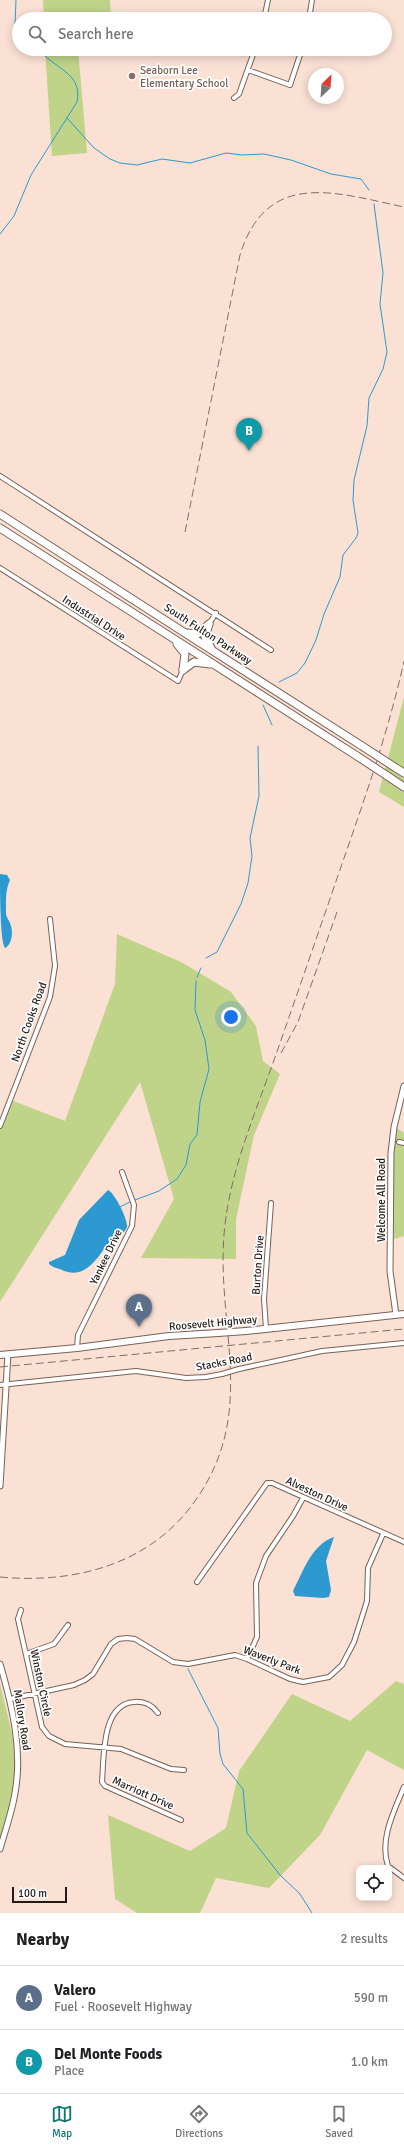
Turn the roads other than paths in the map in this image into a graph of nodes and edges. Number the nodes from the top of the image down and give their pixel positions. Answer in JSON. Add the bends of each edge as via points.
{"nodes":[{"id":1,"x":268,"y":0,"type":"edge"},
{"id":2,"x":312,"y":0,"type":"edge"},
{"id":3,"x":265,"y":12,"type":"edge"},
{"id":4,"x":310,"y":12,"type":"edge"},
{"id":5,"x":253,"y":56,"type":"edge"},
{"id":6,"x":300,"y":56,"type":"edge"},
{"id":7,"x":248,"y":70,"type":"junction"},
{"id":8,"x":234,"y":98,"type":"dead end"},
{"id":9,"x":0,"y":476,"type":"edge"},
{"id":10,"x":0,"y":514,"type":"edge"},
{"id":11,"x":0,"y":528,"type":"edge"},
{"id":12,"x":0,"y":568,"type":"edge"},
{"id":13,"x":216,"y":614,"type":"junction"},
{"id":14,"x":209,"y":624,"type":"junction"},
{"id":15,"x":164,"y":632,"type":"junction"},
{"id":16,"x":184,"y":633,"type":"junction"},
{"id":17,"x":271,"y":650,"type":"dead end"},
{"id":18,"x":214,"y":651,"type":"junction"},
{"id":19,"x":220,"y":668,"type":"junction"},
{"id":20,"x":183,"y":670,"type":"junction"},
{"id":21,"x":404,"y":773,"type":"edge"},
{"id":22,"x":404,"y":787,"type":"edge"},
{"id":23,"x":50,"y":919,"type":"dead end"},
{"id":24,"x":404,"y":1086,"type":"edge"},
{"id":25,"x":0,"y":1126,"type":"edge"},
{"id":26,"x":122,"y":1172,"type":"dead end"},
{"id":27,"x":271,"y":1203,"type":"dead end"},
{"id":28,"x":404,"y":1314,"type":"edge"},
{"id":29,"x":396,"y":1315,"type":"junction"},
{"id":30,"x":266,"y":1329,"type":"junction"},
{"id":31,"x":404,"y":1343,"type":"edge"},
{"id":32,"x":77,"y":1348,"type":"junction"},
{"id":33,"x":8,"y":1354,"type":"junction"},
{"id":34,"x":0,"y":1355,"type":"edge"},
{"id":35,"x":7,"y":1384,"type":"junction"},
{"id":36,"x":0,"y":1385,"type":"edge"},
{"id":37,"x":0,"y":1486,"type":"edge"},
{"id":38,"x":303,"y":1498,"type":"junction"},
{"id":39,"x":383,"y":1534,"type":"junction"},
{"id":40,"x":404,"y":1542,"type":"edge"},
{"id":41,"x":197,"y":1582,"type":"dead end"},
{"id":42,"x":21,"y":1610,"type":"dead end"},
{"id":43,"x":68,"y":1625,"type":"dead end"},
{"id":44,"x":26,"y":1654,"type":"junction"},
{"id":45,"x":247,"y":1659,"type":"junction"},
{"id":46,"x":0,"y":1664,"type":"edge"},
{"id":47,"x":34,"y":1694,"type":"junction"},
{"id":48,"x":10,"y":1699,"type":"junction"},
{"id":49,"x":158,"y":1713,"type":"dead end"},
{"id":50,"x":104,"y":1748,"type":"junction"},
{"id":51,"x":184,"y":1770,"type":"dead end"},
{"id":52,"x":404,"y":1787,"type":"edge"},
{"id":53,"x":181,"y":1820,"type":"dead end"},
{"id":54,"x":0,"y":1849,"type":"edge"},
{"id":55,"x":404,"y":1878,"type":"edge"}],
"edges":[{"from":1,"to":3,"type":"street"},
{"from":2,"to":4,"type":"street"},
{"from":5,"to":7,"type":"street"},
{"from":6,"to":7,"type":"street","via":[[290,84]]},
{"from":7,"to":8,"type":"street","via":[[239,94]]},
{"from":9,"to":13,"type":"street"},
{"from":10,"to":16,"type":"highway","name":"South Fulton Parkway"},
{"from":11,"to":15,"type":"highway","name":"South Fulton Parkway"},
{"from":12,"to":20,"type":"street","name":"Industrial Drive","via":[[178,682]]},
{"from":13,"to":14,"type":"street"},
{"from":13,"to":17,"type":"street"},
{"from":14,"to":16,"type":"highway","via":[[198,634]]},
{"from":14,"to":18,"type":"highway","via":[[205,637]]},
{"from":15,"to":19,"type":"highway","name":"South Fulton Parkway"},
{"from":15,"to":20,"type":"highway","via":[[184,651],[186,659]]},
{"from":16,"to":18,"type":"highway","name":"South Fulton Parkway"},
{"from":18,"to":21,"type":"highway","name":"South Fulton Parkway","bridge":true},
{"from":19,"to":20,"type":"highway","via":[[198,662],[190,663]]},
{"from":19,"to":22,"type":"highway","name":"South Fulton Parkway","bridge":true},
{"from":23,"to":25,"type":"street","name":"North Cooks Road","via":[[55,966],[50,997]]},
{"from":24,"to":29,"type":"street","name":"Welcome All Road","via":[[394,1127],[391,1153],[390,1272]]},
{"from":26,"to":32,"type":"street","name":"Yankee Drive","via":[[134,1205],[133,1220],[78,1335]]},
{"from":27,"to":30,"type":"street","name":"Burton Drive","via":[[264,1299]]},
{"from":28,"to":29,"type":"main road","name":"Roosevelt Highway"},
{"from":29,"to":30,"type":"main road","name":"Roosevelt Highway"},
{"from":30,"to":32,"type":"main road","name":"Roosevelt Highway","bridge":true,"via":[[169,1336]]},
{"from":31,"to":35,"type":"street","name":"Stacks Road","bridge":true,"via":[[322,1351],[206,1377],[186,1378],[136,1371]]},
{"from":32,"to":33,"type":"main road","name":"Roosevelt Highway"},
{"from":33,"to":34,"type":"main road","name":"Roosevelt Highway"},
{"from":33,"to":35,"type":"street"},
{"from":35,"to":36,"type":"street","name":"Stacks Road"},
{"from":35,"to":37,"type":"street"},
{"from":38,"to":39,"type":"street","name":"Alveston Drive"},
{"from":38,"to":41,"type":"street","name":"Alveston Drive","via":[[272,1483],[265,1484]]},
{"from":38,"to":45,"type":"street","via":[[266,1556],[256,1583],[257,1637]]},
{"from":39,"to":40,"type":"street","name":"Alveston Drive"},
{"from":39,"to":45,"type":"street","name":"Waverly Park","via":[[368,1568],[367,1601],[354,1642],[342,1665],[329,1677],[303,1682],[290,1679]]},
{"from":42,"to":44,"type":"street","name":"Winston Circle","via":[[18,1619]]},
{"from":43,"to":44,"type":"street","via":[[54,1644]]},
{"from":44,"to":47,"type":"street","name":"Winston Circle"},
{"from":45,"to":47,"type":"street","name":"Waverly Park","via":[[227,1656],[188,1664],[173,1662],[135,1639],[118,1639],[111,1644],[93,1674],[85,1680]]},
{"from":46,"to":48,"type":"street","name":"Mallory Road"},
{"from":47,"to":48,"type":"street","name":"Waverly Park"},
{"from":47,"to":50,"type":"street","name":"Winston Circle","via":[[42,1727],[49,1736],[64,1744]]},
{"from":48,"to":54,"type":"street","name":"Mallory Road","via":[[17,1778],[13,1804]]},
{"from":49,"to":50,"type":"street","name":"Marriott Drive","via":[[152,1706],[142,1702],[131,1702],[121,1706],[110,1718]]},
{"from":50,"to":51,"type":"street","name":"Winston Circle","via":[[122,1749],[171,1770]]},
{"from":50,"to":53,"type":"street","name":"Marriott Drive","via":[[102,1782],[105,1786]]},
{"from":52,"to":55,"type":"street","via":[[389,1825],[386,1853],[388,1866]]}]}
